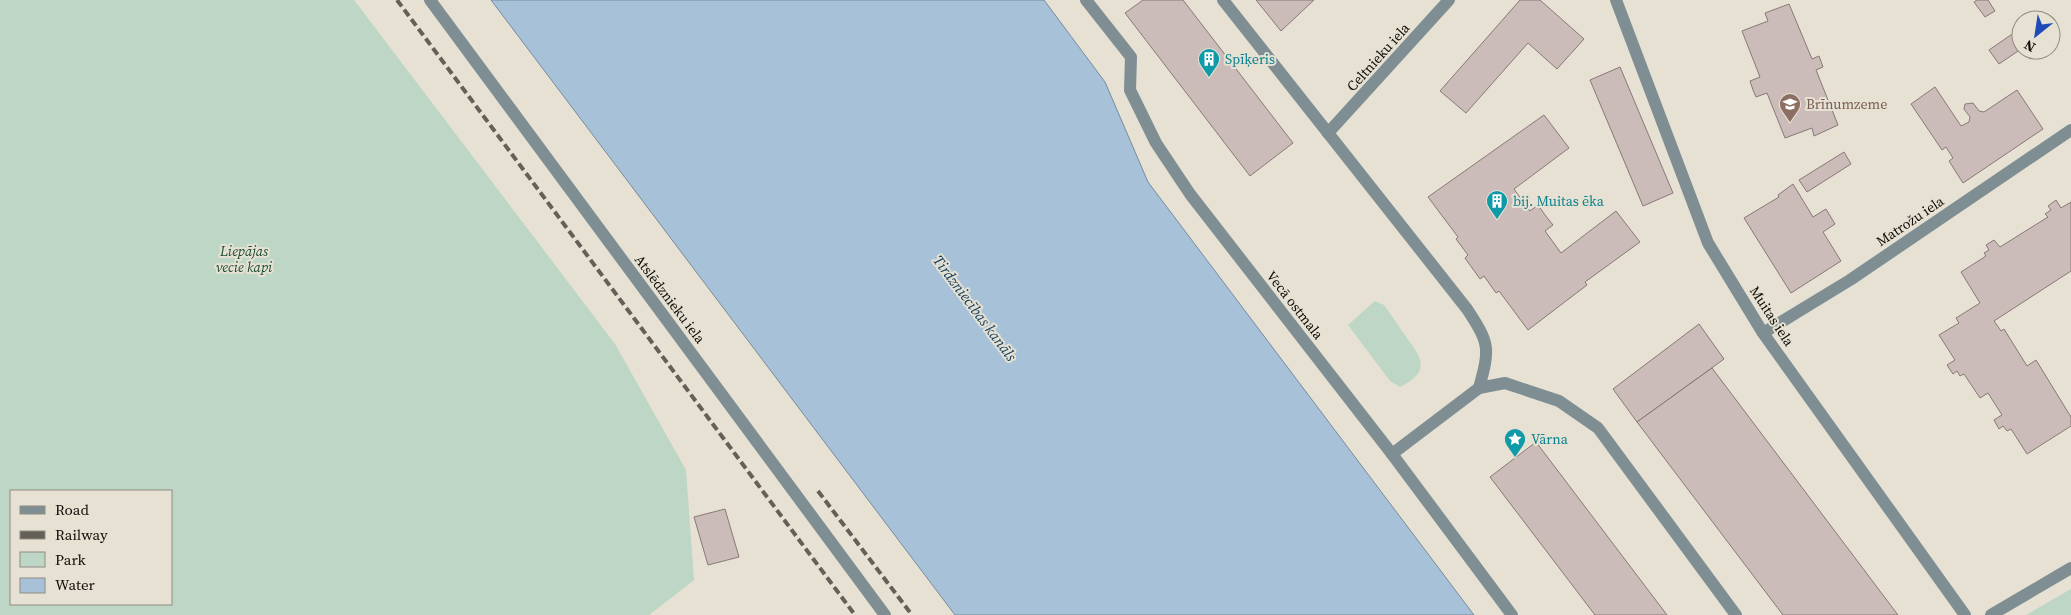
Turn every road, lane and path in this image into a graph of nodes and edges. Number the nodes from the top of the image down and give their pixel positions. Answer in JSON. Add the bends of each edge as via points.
{"nodes":[{"id":1,"x":430,"y":0,"type":"edge"},
{"id":2,"x":1086,"y":0,"type":"edge"},
{"id":3,"x":1223,"y":0,"type":"edge"},
{"id":4,"x":1449,"y":0,"type":"edge"},
{"id":5,"x":1616,"y":0,"type":"edge"},
{"id":6,"x":2071,"y":130,"type":"edge"},
{"id":7,"x":1328,"y":133,"type":"junction"},
{"id":8,"x":1763,"y":333,"type":"junction"},
{"id":9,"x":1479,"y":388,"type":"junction"},
{"id":10,"x":1392,"y":454,"type":"junction"},
{"id":11,"x":2071,"y":568,"type":"edge"},
{"id":12,"x":885,"y":615,"type":"edge"},
{"id":13,"x":1512,"y":615,"type":"edge"},
{"id":14,"x":1736,"y":615,"type":"edge"},
{"id":15,"x":1965,"y":615,"type":"edge"},
{"id":16,"x":1991,"y":615,"type":"edge"}],
"edges":[{"from":1,"to":12,"type":"street","name":"Atslēdznieku iela"},
{"from":2,"to":10,"type":"street","name":"Vecā ostmala","via":[[1131,57],[1130,90],[1156,143],[1190,194]]},
{"from":3,"to":7,"type":"street"},
{"from":4,"to":7,"type":"street","name":"Celtnieku iela"},
{"from":5,"to":8,"type":"street","name":"Muitas iela","via":[[1708,243]]},
{"from":6,"to":8,"type":"street","name":"Matrožu iela","via":[[1850,280]]},
{"from":7,"to":9,"type":"street","via":[[1467,309],[1485,337],[1487,357]]},
{"from":8,"to":15,"type":"street","name":"Muitas iela"},
{"from":9,"to":10,"type":"street"},
{"from":9,"to":14,"type":"street","via":[[1504,383],[1559,401],[1598,428]]},
{"from":10,"to":13,"type":"street","name":"Vecā ostmala"},
{"from":11,"to":16,"type":"street"}]}
